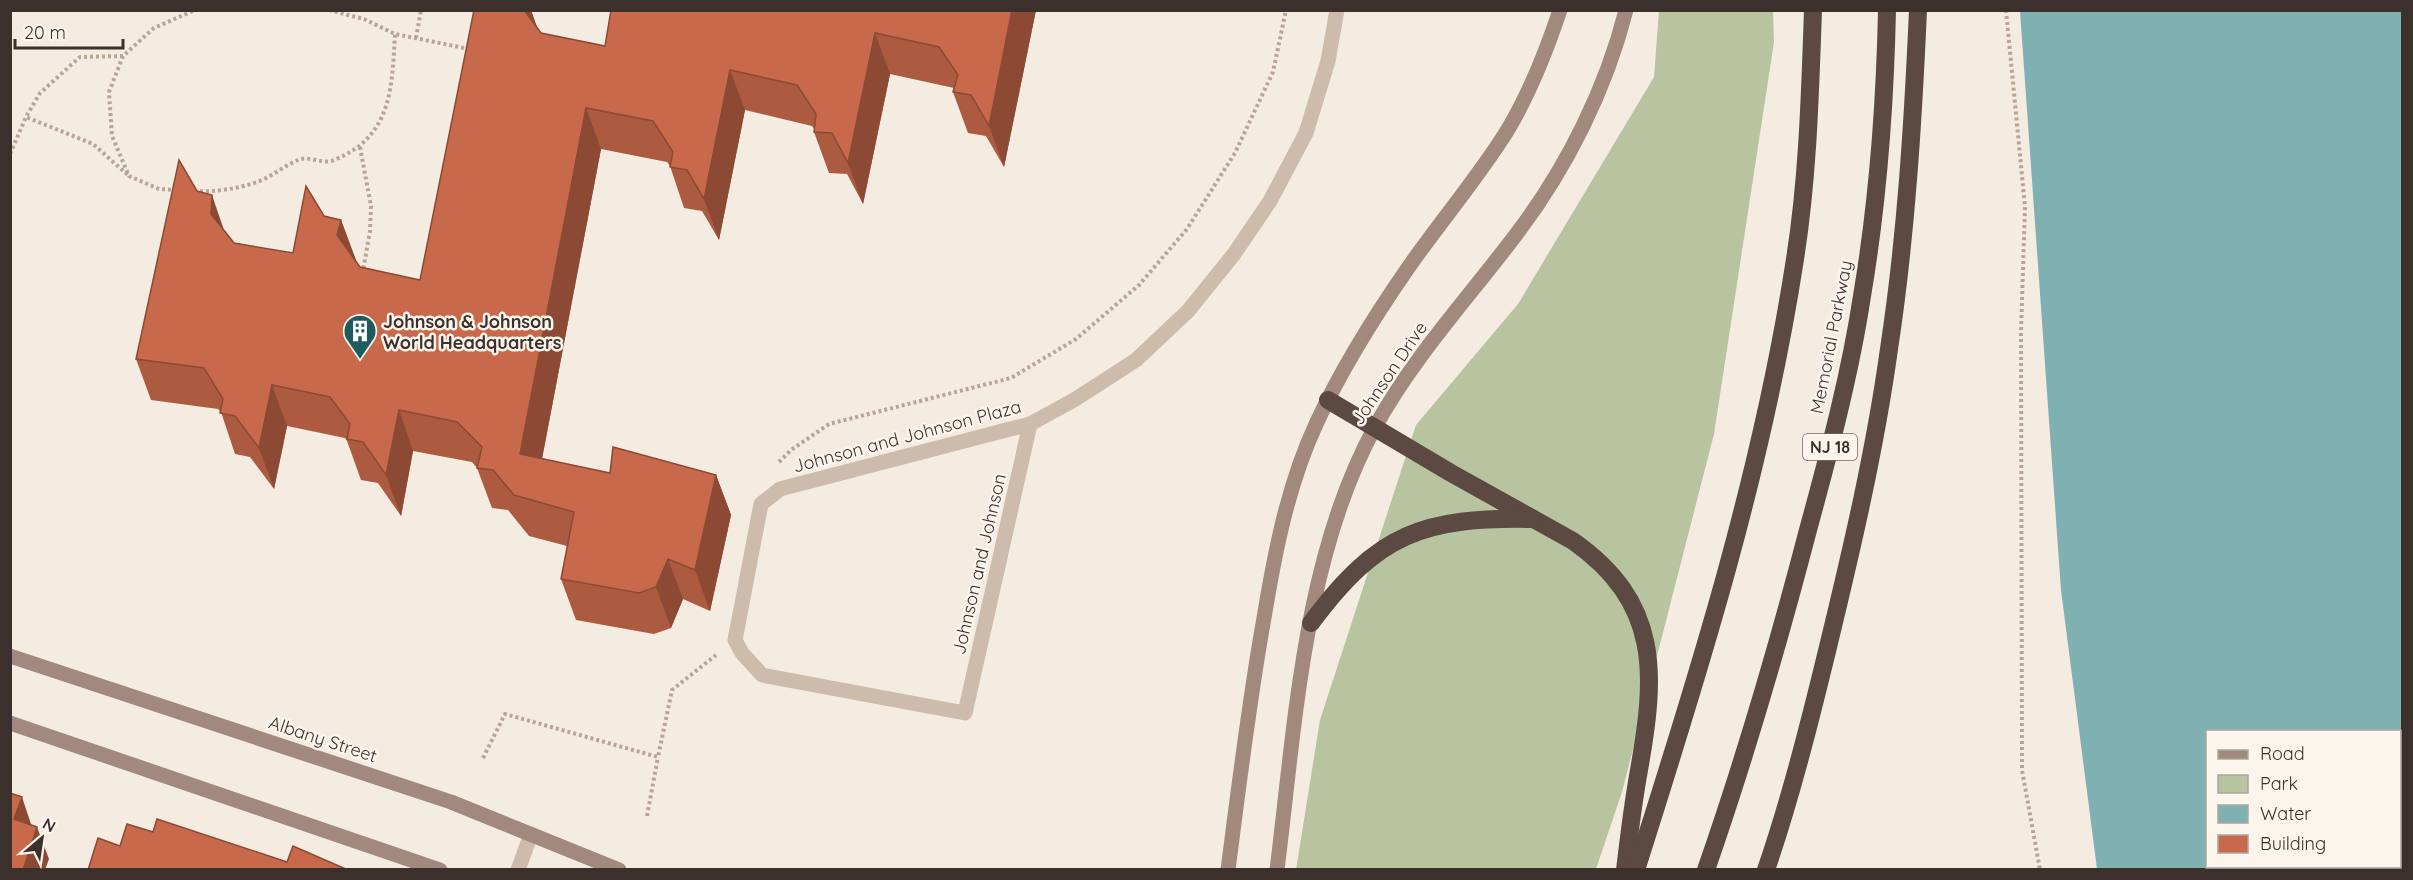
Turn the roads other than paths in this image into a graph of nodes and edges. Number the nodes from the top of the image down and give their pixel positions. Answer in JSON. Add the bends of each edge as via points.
{"nodes":[{"id":1,"x":1337,"y":10,"type":"edge"},
{"id":2,"x":1560,"y":10,"type":"edge"},
{"id":3,"x":1626,"y":10,"type":"edge"},
{"id":4,"x":1813,"y":10,"type":"edge"},
{"id":5,"x":1887,"y":10,"type":"edge"},
{"id":6,"x":1917,"y":10,"type":"edge"},
{"id":7,"x":1328,"y":400,"type":"junction"},
{"id":8,"x":1030,"y":424,"type":"junction"},
{"id":9,"x":1375,"y":427,"type":"junction"},
{"id":10,"x":1535,"y":519,"type":"junction"},
{"id":11,"x":1311,"y":623,"type":"junction"},
{"id":12,"x":10,"y":656,"type":"edge"},
{"id":13,"x":965,"y":713,"type":"joint"},
{"id":14,"x":10,"y":723,"type":"edge"},
{"id":15,"x":531,"y":834,"type":"junction"},
{"id":16,"x":440,"y":870,"type":"edge"},
{"id":17,"x":518,"y":870,"type":"edge"},
{"id":18,"x":619,"y":870,"type":"edge"},
{"id":19,"x":1228,"y":870,"type":"edge"},
{"id":20,"x":1277,"y":870,"type":"edge"},
{"id":21,"x":1625,"y":870,"type":"edge"},
{"id":22,"x":1636,"y":870,"type":"edge"},
{"id":23,"x":1706,"y":870,"type":"edge"},
{"id":24,"x":1766,"y":870,"type":"edge"}],
"edges":[{"from":1,"to":8,"type":"street","name":"Johnson and Johnson Plaza","via":[[1328,61],[1306,133],[1270,201],[1234,254],[1188,311],[1136,360]]},
{"from":2,"to":7,"type":"street","name":"Johnson Drive","via":[[1539,70],[1508,130],[1386,301]]},
{"from":3,"to":9,"type":"street","name":"Johnson Drive","via":[[1599,88],[1552,182],[1520,230],[1421,355]]},
{"from":4,"to":22,"type":"highway","via":[[1803,198],[1772,389],[1706,648]]},
{"from":5,"to":23,"type":"highway","name":"Memorial Parkway","number":"NJ 18","via":[[1878,178],[1848,368],[1765,687]]},
{"from":6,"to":24,"type":"highway","via":[[1903,227],[1878,418],[1822,669]]},
{"from":7,"to":9,"type":"highway"},
{"from":7,"to":19,"type":"street","name":"Johnson Drive","via":[[1306,450],[1276,550]]},
{"from":8,"to":13,"type":"street","name":"Johnson and Johnson"},
{"from":8,"to":13,"type":"street","name":"Johnson and Johnson Plaza","via":[[780,489],[761,504],[735,640],[762,675]]},
{"from":9,"to":10,"type":"highway"},
{"from":9,"to":11,"type":"street","name":"Johnson Drive","via":[[1336,517]]},
{"from":10,"to":11,"type":"highway","via":[[1451,522],[1403,537],[1348,577]]},
{"from":10,"to":21,"type":"highway","via":[[1573,541],[1607,569],[1634,607],[1642,629],[1650,700]]},
{"from":11,"to":20,"type":"street","name":"Johnson Drive"},
{"from":12,"to":15,"type":"street","name":"Albany Street","via":[[451,802]]},
{"from":14,"to":16,"type":"street"},
{"from":15,"to":17,"type":"street"},
{"from":15,"to":18,"type":"street","name":"Albany Street"}]}
